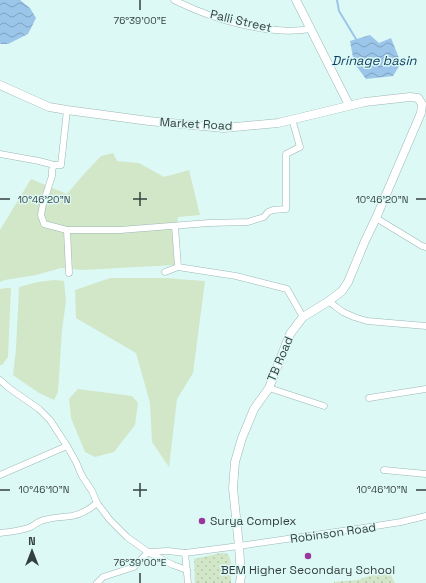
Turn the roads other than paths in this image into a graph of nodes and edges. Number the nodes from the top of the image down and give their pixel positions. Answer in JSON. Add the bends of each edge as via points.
{"nodes":[{"id":1,"x":174,"y":0,"type":"edge"},
{"id":2,"x":296,"y":0,"type":"edge"},
{"id":3,"x":310,"y":30,"type":"junction"},
{"id":4,"x":0,"y":85,"type":"edge"},
{"id":5,"x":422,"y":98,"type":"edge"},
{"id":6,"x":349,"y":105,"type":"junction"},
{"id":7,"x":67,"y":110,"type":"junction"},
{"id":8,"x":292,"y":119,"type":"junction"},
{"id":9,"x":0,"y":154,"type":"edge"},
{"id":10,"x":54,"y":165,"type":"junction"},
{"id":11,"x":376,"y":218,"type":"junction"},
{"id":12,"x":175,"y":226,"type":"junction"},
{"id":13,"x":68,"y":230,"type":"junction"},
{"id":14,"x":426,"y":247,"type":"edge"},
{"id":15,"x":178,"y":267,"type":"junction"},
{"id":16,"x":164,"y":272,"type":"dead end"},
{"id":17,"x":69,"y":273,"type":"dead end"},
{"id":18,"x":329,"y":301,"type":"junction"},
{"id":19,"x":303,"y":317,"type":"junction"},
{"id":20,"x":426,"y":326,"type":"edge"},
{"id":21,"x":0,"y":380,"type":"edge"},
{"id":22,"x":268,"y":388,"type":"junction"},
{"id":23,"x":426,"y":389,"type":"edge"},
{"id":24,"x":369,"y":398,"type":"dead end"},
{"id":25,"x":324,"y":406,"type":"dead end"},
{"id":26,"x":67,"y":446,"type":"junction"},
{"id":27,"x":384,"y":470,"type":"dead end"},
{"id":28,"x":426,"y":474,"type":"edge"},
{"id":29,"x":0,"y":475,"type":"edge"},
{"id":30,"x":97,"y":503,"type":"junction"},
{"id":31,"x":426,"y":516,"type":"edge"},
{"id":32,"x":0,"y":533,"type":"edge"},
{"id":33,"x":239,"y":546,"type":"junction"},
{"id":34,"x":148,"y":552,"type":"junction"},
{"id":35,"x":185,"y":553,"type":"junction"},
{"id":36,"x":187,"y":570,"type":"junction"},
{"id":37,"x":241,"y":581,"type":"edge"},
{"id":38,"x":96,"y":583,"type":"edge"},
{"id":39,"x":188,"y":583,"type":"edge"}],
"edges":[{"from":1,"to":3,"type":"street","name":"Palli Street","via":[[253,27]]},
{"from":2,"to":3,"type":"main road"},
{"from":3,"to":6,"type":"main road"},
{"from":4,"to":7,"type":"main road","name":"Market Road","via":[[49,106]]},
{"from":5,"to":6,"type":"main road","name":"Market Road","via":[[410,97]]},
{"from":5,"to":11,"type":"main road","name":"TB Road","via":[[421,113]]},
{"from":6,"to":8,"type":"main road","name":"Market Road"},
{"from":7,"to":8,"type":"main road","name":"Market Road","via":[[224,128],[278,123]]},
{"from":7,"to":10,"type":"street","via":[[61,165]]},
{"from":8,"to":12,"type":"street","via":[[300,146],[286,154],[286,209],[273,210],[264,217],[248,222]]},
{"from":9,"to":10,"type":"street"},
{"from":10,"to":13,"type":"street","via":[[41,215],[44,224]]},
{"from":11,"to":14,"type":"street"},
{"from":11,"to":18,"type":"main road","name":"TB Road","via":[[346,286]]},
{"from":12,"to":13,"type":"street"},
{"from":12,"to":15,"type":"street"},
{"from":13,"to":17,"type":"street"},
{"from":15,"to":16,"type":"street"},
{"from":15,"to":19,"type":"street","via":[[236,276],[287,290]]},
{"from":18,"to":19,"type":"main road","name":"TB Road"},
{"from":18,"to":20,"type":"street","via":[[344,312],[366,321]]},
{"from":19,"to":22,"type":"main road","name":"TB Road","via":[[290,334]]},
{"from":21,"to":26,"type":"street","via":[[50,420]]},
{"from":22,"to":25,"type":"street"},
{"from":22,"to":33,"type":"main road","name":"TB Road","via":[[254,409],[235,462],[233,488]]},
{"from":23,"to":24,"type":"street"},
{"from":26,"to":29,"type":"street"},
{"from":26,"to":30,"type":"street"},
{"from":27,"to":28,"type":"street"},
{"from":30,"to":32,"type":"street","via":[[73,516],[46,519],[19,531]]},
{"from":30,"to":34,"type":"street","via":[[127,537]]},
{"from":31,"to":33,"type":"street","name":"Robinson Road"},
{"from":33,"to":35,"type":"street","name":"Robinson Road"},
{"from":33,"to":37,"type":"main road","name":"TB Road"},
{"from":34,"to":35,"type":"street","name":"Robinson Road"},
{"from":34,"to":36,"type":"street"},
{"from":34,"to":38,"type":"street","via":[[134,567],[103,577]]},
{"from":35,"to":36,"type":"street"},
{"from":36,"to":39,"type":"street"}]}
